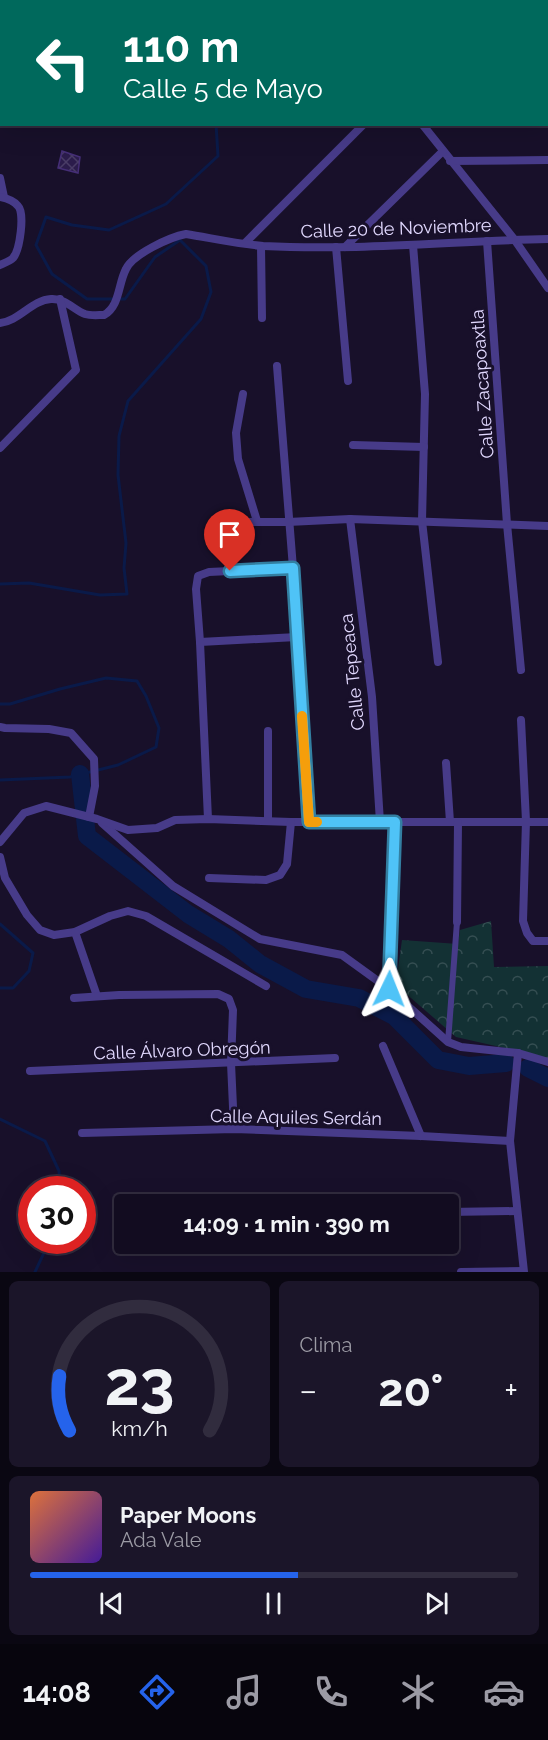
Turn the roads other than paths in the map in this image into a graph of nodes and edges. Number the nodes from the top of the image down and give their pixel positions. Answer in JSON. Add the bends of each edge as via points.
{"nodes":[{"id":1,"x":362,"y":126,"type":"edge"},
{"id":2,"x":424,"y":126,"type":"edge"},
{"id":3,"x":443,"y":151,"type":"junction"},
{"id":4,"x":548,"y":160,"type":"edge"},
{"id":5,"x":450,"y":161,"type":"junction"},
{"id":6,"x":0,"y":178,"type":"edge"},
{"id":7,"x":2,"y":197,"type":"edge"},
{"id":8,"x":514,"y":239,"type":"junction"},
{"id":9,"x":548,"y":239,"type":"edge"},
{"id":10,"x":487,"y":241,"type":"junction"},
{"id":11,"x":245,"y":243,"type":"junction"},
{"id":12,"x":413,"y":245,"type":"junction"},
{"id":13,"x":261,"y":246,"type":"junction"},
{"id":14,"x":340,"y":247,"type":"junction"},
{"id":15,"x":0,"y":265,"type":"edge"},
{"id":16,"x":548,"y":288,"type":"edge"},
{"id":17,"x":60,"y":299,"type":"junction"},
{"id":18,"x":262,"y":318,"type":"dead end"},
{"id":19,"x":0,"y":323,"type":"edge"},
{"id":20,"x":277,"y":366,"type":"dead end"},
{"id":21,"x":348,"y":381,"type":"dead end"},
{"id":22,"x":243,"y":394,"type":"dead end"},
{"id":23,"x":353,"y":446,"type":"dead end"},
{"id":24,"x":424,"y":447,"type":"junction"},
{"id":25,"x":0,"y":448,"type":"edge"},
{"id":26,"x":350,"y":519,"type":"junction"},
{"id":27,"x":257,"y":521,"type":"junction"},
{"id":28,"x":422,"y":521,"type":"junction"},
{"id":29,"x":228,"y":522,"type":"dead end"},
{"id":30,"x":288,"y":522,"type":"junction"},
{"id":31,"x":507,"y":524,"type":"junction"},
{"id":32,"x":548,"y":526,"type":"edge"},
{"id":33,"x":293,"y":568,"type":"junction"},
{"id":34,"x":297,"y":637,"type":"junction"},
{"id":35,"x":200,"y":642,"type":"junction"},
{"id":36,"x":438,"y":662,"type":"dead end"},
{"id":37,"x":521,"y":670,"type":"dead end"},
{"id":38,"x":521,"y":720,"type":"dead end"},
{"id":39,"x":0,"y":727,"type":"edge"},
{"id":40,"x":268,"y":731,"type":"dead end"},
{"id":41,"x":446,"y":763,"type":"dead end"},
{"id":42,"x":92,"y":818,"type":"junction"},
{"id":43,"x":208,"y":819,"type":"junction"},
{"id":44,"x":268,"y":821,"type":"junction"},
{"id":45,"x":525,"y":821,"type":"junction"},
{"id":46,"x":291,"y":822,"type":"junction"},
{"id":47,"x":309,"y":822,"type":"junction"},
{"id":48,"x":380,"y":822,"type":"junction"},
{"id":49,"x":395,"y":822,"type":"junction"},
{"id":50,"x":548,"y":822,"type":"edge"},
{"id":51,"x":454,"y":823,"type":"junction"},
{"id":52,"x":0,"y":842,"type":"edge"},
{"id":53,"x":0,"y":857,"type":"edge"},
{"id":54,"x":209,"y":878,"type":"dead end"},
{"id":55,"x":457,"y":922,"type":"joint"},
{"id":56,"x":75,"y":932,"type":"junction"},
{"id":57,"x":548,"y":941,"type":"edge"},
{"id":58,"x":266,"y":986,"type":"dead end"},
{"id":59,"x":389,"y":989,"type":"junction"},
{"id":60,"x":97,"y":996,"type":"junction"},
{"id":61,"x":74,"y":998,"type":"dead end"},
{"id":62,"x":448,"y":1042,"type":"junction"},
{"id":63,"x":383,"y":1046,"type":"dead end"},
{"id":64,"x":518,"y":1053,"type":"junction"},
{"id":65,"x":335,"y":1058,"type":"dead end"},
{"id":66,"x":548,"y":1062,"type":"edge"},
{"id":67,"x":231,"y":1063,"type":"junction"},
{"id":68,"x":30,"y":1071,"type":"dead end"},
{"id":69,"x":234,"y":1129,"type":"junction"},
{"id":70,"x":82,"y":1133,"type":"dead end"},
{"id":71,"x":421,"y":1136,"type":"junction"},
{"id":72,"x":510,"y":1141,"type":"junction"},
{"id":73,"x":518,"y":1211,"type":"junction"},
{"id":74,"x":459,"y":1212,"type":"edge"},
{"id":75,"x":461,"y":1272,"type":"edge"},
{"id":76,"x":523,"y":1272,"type":"edge"}],
"edges":[{"from":1,"to":11,"type":"street"},
{"from":2,"to":3,"type":"street"},
{"from":3,"to":5,"type":"street"},
{"from":3,"to":14,"type":"street"},
{"from":4,"to":5,"type":"street"},
{"from":5,"to":8,"type":"street"},
{"from":6,"to":7,"type":"street"},
{"from":7,"to":15,"type":"street","via":[[21,212],[19,248],[12,259]]},
{"from":8,"to":9,"type":"street","name":"Calle 20 de Noviembre"},
{"from":8,"to":10,"type":"street","name":"Calle 20 de Noviembre"},
{"from":8,"to":16,"type":"street"},
{"from":10,"to":12,"type":"street","name":"Calle 20 de Noviembre"},
{"from":10,"to":31,"type":"street","name":"Calle Zacapoaxtla"},
{"from":11,"to":13,"type":"street","name":"Calle 20 de Noviembre"},
{"from":11,"to":17,"type":"street","name":"Calle 20 de Noviembre","via":[[186,234],[174,236],[145,251],[126,268],[114,308],[104,315],[87,315]]},
{"from":12,"to":14,"type":"street","name":"Calle 20 de Noviembre"},
{"from":12,"to":24,"type":"street","via":[[425,394]]},
{"from":13,"to":14,"type":"street","name":"Calle 20 de Noviembre"},
{"from":13,"to":18,"type":"street"},
{"from":14,"to":21,"type":"street"},
{"from":17,"to":19,"type":"street","via":[[42,301]]},
{"from":17,"to":25,"type":"street","via":[[76,370]]},
{"from":20,"to":30,"type":"street"},
{"from":22,"to":27,"type":"street","via":[[236,433],[238,459]]},
{"from":23,"to":24,"type":"street"},
{"from":24,"to":28,"type":"street"},
{"from":26,"to":28,"type":"street"},
{"from":26,"to":30,"type":"street"},
{"from":26,"to":48,"type":"street","name":"Calle Tepeaca","via":[[372,697]]},
{"from":27,"to":29,"type":"street"},
{"from":27,"to":30,"type":"street"},
{"from":28,"to":31,"type":"street"},
{"from":28,"to":36,"type":"street"},
{"from":30,"to":33,"type":"street"},
{"from":31,"to":32,"type":"street"},
{"from":31,"to":37,"type":"street","name":"Calle Zacapoaxtla"},
{"from":33,"to":34,"type":"street"},
{"from":33,"to":35,"type":"street","via":[[209,572],[198,576]]},
{"from":34,"to":35,"type":"street"},
{"from":34,"to":47,"type":"street"},
{"from":35,"to":43,"type":"street"},
{"from":38,"to":45,"type":"street"},
{"from":39,"to":42,"type":"street","via":[[71,733],[94,759]]},
{"from":40,"to":44,"type":"street"},
{"from":41,"to":51,"type":"street"},
{"from":42,"to":43,"type":"street","via":[[128,830],[157,828],[175,820]]},
{"from":42,"to":52,"type":"street","via":[[46,806],[24,813]]},
{"from":42,"to":59,"type":"street","via":[[173,886],[260,939],[342,955]]},
{"from":43,"to":44,"type":"street"},
{"from":44,"to":46,"type":"street"},
{"from":45,"to":50,"type":"street"},
{"from":45,"to":51,"type":"street"},
{"from":45,"to":57,"type":"street","via":[[523,921],[533,941]]},
{"from":46,"to":47,"type":"street"},
{"from":46,"to":54,"type":"street","via":[[287,864],[280,875],[266,880]]},
{"from":47,"to":48,"type":"street"},
{"from":48,"to":49,"type":"street"},
{"from":49,"to":51,"type":"street"},
{"from":49,"to":59,"type":"street"},
{"from":51,"to":55,"type":"street"},
{"from":53,"to":56,"type":"street","via":[[5,878],[40,930],[54,934]]},
{"from":55,"to":62,"type":"street"},
{"from":56,"to":58,"type":"street","via":[[128,910],[146,916]]},
{"from":56,"to":60,"type":"street"},
{"from":59,"to":62,"type":"street"},
{"from":60,"to":61,"type":"street"},
{"from":60,"to":67,"type":"street","via":[[218,994],[228,999],[233,1010]]},
{"from":62,"to":64,"type":"street"},
{"from":63,"to":71,"type":"street"},
{"from":64,"to":66,"type":"street"},
{"from":64,"to":72,"type":"street"},
{"from":65,"to":67,"type":"street","name":"Calle Álvaro Obregón"},
{"from":67,"to":68,"type":"street","name":"Calle Álvaro Obregón"},
{"from":67,"to":69,"type":"street"},
{"from":69,"to":70,"type":"street","name":"Calle Aquiles Serdán"},
{"from":69,"to":71,"type":"street","name":"Calle Aquiles Serdán"},
{"from":71,"to":72,"type":"street","name":"Calle Aquiles Serdán"},
{"from":72,"to":73,"type":"street"},
{"from":73,"to":74,"type":"street"},
{"from":73,"to":76,"type":"street"},
{"from":75,"to":76,"type":"street"}]}
